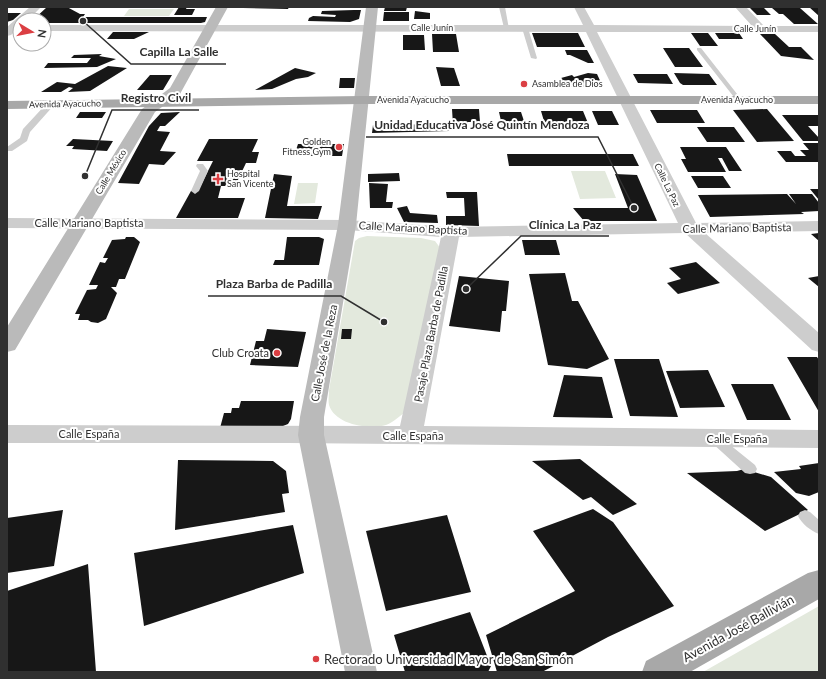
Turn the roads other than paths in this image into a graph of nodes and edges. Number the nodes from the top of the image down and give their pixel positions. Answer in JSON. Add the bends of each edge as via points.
{"nodes":[{"id":1,"x":222,"y":7,"type":"edge"},
{"id":2,"x":372,"y":7,"type":"edge"},
{"id":3,"x":502,"y":7,"type":"edge"},
{"id":4,"x":579,"y":7,"type":"edge"},
{"id":5,"x":740,"y":7,"type":"edge"},
{"id":6,"x":52,"y":28,"type":"edge"},
{"id":7,"x":210,"y":28,"type":"junction"},
{"id":8,"x":369,"y":28,"type":"junction"},
{"id":9,"x":507,"y":28,"type":"junction"},
{"id":10,"x":525,"y":28,"type":"junction"},
{"id":11,"x":590,"y":29,"type":"junction"},
{"id":12,"x":760,"y":29,"type":"junction"},
{"id":13,"x":819,"y":29,"type":"edge"},
{"id":14,"x":699,"y":49,"type":"dead end"},
{"id":15,"x":534,"y":58,"type":"dead end"},
{"id":16,"x":819,"y":94,"type":"edge"},
{"id":17,"x":7,"y":97,"type":"edge"},
{"id":18,"x":623,"y":97,"type":"junction"},
{"id":19,"x":737,"y":97,"type":"junction"},
{"id":20,"x":362,"y":98,"type":"junction"},
{"id":21,"x":162,"y":99,"type":"junction"},
{"id":22,"x":819,"y":100,"type":"edge"},
{"id":23,"x":51,"y":104,"type":"junction"},
{"id":24,"x":7,"y":105,"type":"edge"},
{"id":25,"x":9,"y":149,"type":"dead end"},
{"id":26,"x":200,"y":166,"type":"dead end"},
{"id":27,"x":195,"y":191,"type":"dead end"},
{"id":28,"x":7,"y":223,"type":"edge"},
{"id":29,"x":81,"y":223,"type":"junction"},
{"id":30,"x":347,"y":225,"type":"junction"},
{"id":31,"x":819,"y":226,"type":"edge"},
{"id":32,"x":690,"y":229,"type":"junction"},
{"id":33,"x":451,"y":232,"type":"junction"},
{"id":34,"x":7,"y":345,"type":"edge"},
{"id":35,"x":819,"y":345,"type":"edge"},
{"id":36,"x":7,"y":434,"type":"edge"},
{"id":37,"x":311,"y":435,"type":"junction"},
{"id":38,"x":410,"y":436,"type":"junction"},
{"id":39,"x":715,"y":439,"type":"junction"},
{"id":40,"x":819,"y":439,"type":"edge"},
{"id":41,"x":750,"y":469,"type":"dead end"},
{"id":42,"x":805,"y":516,"type":"dead end"},
{"id":43,"x":819,"y":528,"type":"edge"},
{"id":44,"x":819,"y":583,"type":"edge"},
{"id":45,"x":361,"y":672,"type":"edge"},
{"id":46,"x":658,"y":672,"type":"edge"}],
"edges":[{"from":1,"to":7,"type":"main road","name":"Calle México"},
{"from":2,"to":8,"type":"main road","name":"Calle José de la Reza"},
{"from":3,"to":9,"type":"lane"},
{"from":4,"to":11,"type":"street","name":"Calle La Paz"},
{"from":5,"to":12,"type":"street"},
{"from":6,"to":7,"type":"street","name":"Calle Junín"},
{"from":7,"to":8,"type":"street","name":"Calle Junín"},
{"from":7,"to":21,"type":"main road","name":"Calle México","via":[[175,91]]},
{"from":8,"to":9,"type":"street","name":"Calle Junín"},
{"from":8,"to":20,"type":"main road","name":"Calle José de la Reza"},
{"from":9,"to":10,"type":"street","name":"Calle Junín"},
{"from":10,"to":11,"type":"street","name":"Calle Junín"},
{"from":10,"to":15,"type":"lane"},
{"from":11,"to":12,"type":"street","name":"Calle Junín"},
{"from":11,"to":18,"type":"street","name":"Calle La Paz"},
{"from":12,"to":13,"type":"street","name":"Calle Junín"},
{"from":14,"to":19,"type":"lane"},
{"from":16,"to":19,"type":"main road","name":"Avenida Ayacucho"},
{"from":17,"to":21,"type":"main road","name":"Avenida Ayacucho"},
{"from":18,"to":19,"type":"main road","name":"Avenida Ayacucho"},
{"from":18,"to":20,"type":"main road","name":"Avenida Ayacucho"},
{"from":18,"to":32,"type":"street","name":"Calle La Paz"},
{"from":19,"to":22,"type":"main road","name":"Avenida Ayacucho"},
{"from":20,"to":21,"type":"main road","name":"Avenida Ayacucho"},
{"from":20,"to":30,"type":"main road","name":"Calle José de la Reza"},
{"from":21,"to":23,"type":"main road","name":"Avenida Ayacucho"},
{"from":21,"to":29,"type":"main road","name":"Calle México","via":[[148,109]]},
{"from":23,"to":24,"type":"main road","name":"Avenida Ayacucho"},
{"from":23,"to":25,"type":"lane","via":[[26,130],[24,139]]},
{"from":26,"to":27,"type":"lane","via":[[204,171]]},
{"from":28,"to":29,"type":"street","name":"Calle Mariano Baptista"},
{"from":29,"to":30,"type":"street","name":"Calle Mariano Baptista","via":[[180,220]]},
{"from":29,"to":34,"type":"main road","name":"Calle México"},
{"from":30,"to":33,"type":"street","name":"Calle Mariano Baptista"},
{"from":30,"to":37,"type":"main road","name":"Calle José de la Reza","via":[[312,417]]},
{"from":31,"to":32,"type":"street","name":"Calle Mariano Baptista"},
{"from":32,"to":33,"type":"street","name":"Calle Mariano Baptista"},
{"from":32,"to":35,"type":"street","name":"Calle La Paz"},
{"from":33,"to":38,"type":"street","name":"Pasaje Plaza Barba de Padilla"},
{"from":36,"to":37,"type":"street","name":"Calle España"},
{"from":37,"to":38,"type":"street","name":"Calle España"},
{"from":37,"to":45,"type":"main road","name":"Calle José de la Reza"},
{"from":38,"to":39,"type":"street","name":"Calle España"},
{"from":39,"to":40,"type":"street","name":"Calle España"},
{"from":39,"to":41,"type":"lane"},
{"from":42,"to":43,"type":"lane"},
{"from":44,"to":46,"type":"main road","name":"Avenida José Ballivián"}]}
